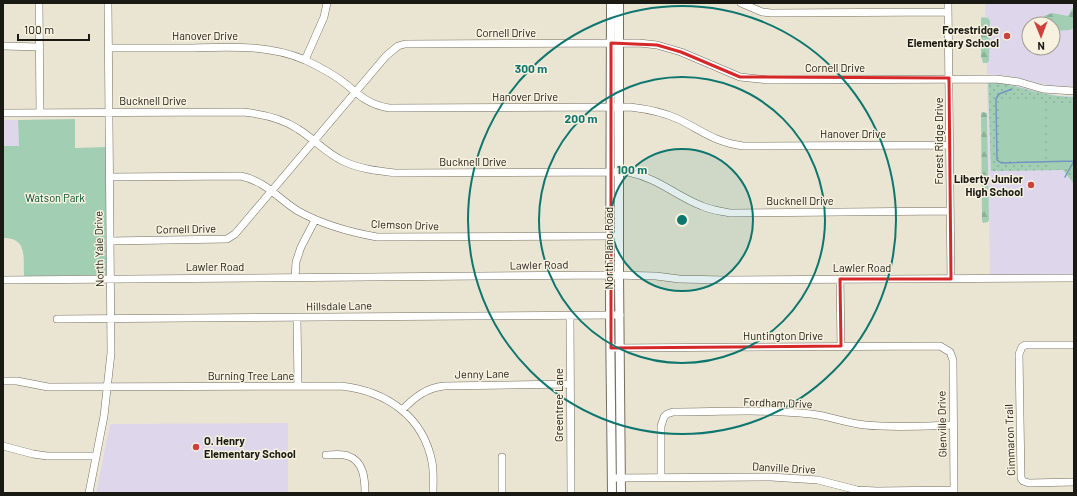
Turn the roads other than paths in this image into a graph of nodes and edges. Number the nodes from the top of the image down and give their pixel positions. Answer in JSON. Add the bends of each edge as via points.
{"nodes":[{"id":1,"x":39,"y":3,"type":"edge"},
{"id":2,"x":108,"y":3,"type":"edge"},
{"id":3,"x":327,"y":3,"type":"edge"},
{"id":4,"x":611,"y":3,"type":"edge"},
{"id":5,"x":619,"y":3,"type":"edge"},
{"id":6,"x":742,"y":3,"type":"edge"},
{"id":7,"x":948,"y":3,"type":"edge"},
{"id":8,"x":948,"y":12,"type":"junction"},
{"id":9,"x":615,"y":43,"type":"junction"},
{"id":10,"x":3,"y":46,"type":"edge"},
{"id":11,"x":40,"y":47,"type":"junction"},
{"id":12,"x":109,"y":48,"type":"junction"},
{"id":13,"x":305,"y":60,"type":"junction"},
{"id":14,"x":949,"y":78,"type":"junction"},
{"id":15,"x":1074,"y":92,"type":"edge"},
{"id":16,"x":355,"y":93,"type":"junction"},
{"id":17,"x":611,"y":107,"type":"junction"},
{"id":18,"x":620,"y":107,"type":"junction"},
{"id":19,"x":109,"y":112,"type":"junction"},
{"id":20,"x":3,"y":113,"type":"edge"},
{"id":21,"x":40,"y":113,"type":"junction"},
{"id":22,"x":313,"y":141,"type":"junction"},
{"id":23,"x":950,"y":145,"type":"junction"},
{"id":24,"x":611,"y":172,"type":"junction"},
{"id":25,"x":620,"y":172,"type":"junction"},
{"id":26,"x":110,"y":177,"type":"junction"},
{"id":27,"x":272,"y":190,"type":"junction"},
{"id":28,"x":950,"y":211,"type":"junction"},
{"id":29,"x":315,"y":220,"type":"junction"},
{"id":30,"x":611,"y":236,"type":"junction"},
{"id":31,"x":620,"y":236,"type":"junction"},
{"id":32,"x":110,"y":241,"type":"junction"},
{"id":33,"x":615,"y":275,"type":"junction"},
{"id":34,"x":295,"y":278,"type":"junction"},
{"id":35,"x":1074,"y":278,"type":"edge"},
{"id":36,"x":111,"y":279,"type":"junction"},
{"id":37,"x":840,"y":279,"type":"junction"},
{"id":38,"x":951,"y":279,"type":"junction"},
{"id":39,"x":3,"y":280,"type":"edge"},
{"id":40,"x":620,"y":315,"type":"junction"},
{"id":41,"x":570,"y":316,"type":"junction"},
{"id":42,"x":610,"y":316,"type":"junction"},
{"id":43,"x":297,"y":318,"type":"junction"},
{"id":44,"x":57,"y":319,"type":"dead end"},
{"id":45,"x":111,"y":319,"type":"junction"},
{"id":46,"x":1074,"y":345,"type":"edge"},
{"id":47,"x":841,"y":346,"type":"junction"},
{"id":48,"x":612,"y":348,"type":"junction"},
{"id":49,"x":621,"y":348,"type":"junction"},
{"id":50,"x":951,"y":355,"type":"joint"},
{"id":51,"x":3,"y":381,"type":"edge"},
{"id":52,"x":570,"y":384,"type":"junction"},
{"id":53,"x":298,"y":386,"type":"junction"},
{"id":54,"x":108,"y":387,"type":"junction"},
{"id":55,"x":402,"y":410,"type":"junction"},
{"id":56,"x":953,"y":425,"type":"junction"},
{"id":57,"x":3,"y":446,"type":"edge"},
{"id":58,"x":326,"y":455,"type":"dead end"},
{"id":59,"x":96,"y":456,"type":"junction"},
{"id":60,"x":502,"y":456,"type":"dead end"},
{"id":61,"x":612,"y":478,"type":"junction"},
{"id":62,"x":621,"y":478,"type":"junction"},
{"id":63,"x":661,"y":478,"type":"junction"},
{"id":64,"x":1074,"y":482,"type":"edge"},
{"id":65,"x":954,"y":491,"type":"edge"},
{"id":66,"x":89,"y":493,"type":"edge"},
{"id":67,"x":365,"y":493,"type":"edge"},
{"id":68,"x":433,"y":493,"type":"edge"},
{"id":69,"x":502,"y":493,"type":"edge"},
{"id":70,"x":571,"y":493,"type":"edge"},
{"id":71,"x":612,"y":493,"type":"edge"},
{"id":72,"x":622,"y":493,"type":"edge"}],
"edges":[{"from":1,"to":11,"type":"street"},
{"from":2,"to":12,"type":"street","name":"North Yale Drive"},
{"from":3,"to":13,"type":"street","via":[[324,17]]},
{"from":4,"to":9,"type":"main road","name":"North Plano Road"},
{"from":5,"to":9,"type":"main road","name":"North Plano Road"},
{"from":6,"to":8,"type":"street","via":[[771,13]]},
{"from":7,"to":8,"type":"street","name":"Forest Ridge Drive"},
{"from":8,"to":14,"type":"street","name":"Forest Ridge Drive"},
{"from":9,"to":14,"type":"street","name":"Cornell Drive","via":[[657,45],[681,52],[740,77],[768,80]]},
{"from":9,"to":16,"type":"street","name":"Cornell Drive","via":[[406,44],[391,51]]},
{"from":9,"to":17,"type":"main road","name":"North Plano Road"},
{"from":9,"to":18,"type":"main road","name":"North Plano Road"},
{"from":10,"to":11,"type":"street"},
{"from":11,"to":21,"type":"street"},
{"from":12,"to":13,"type":"street","name":"Hanover Drive","via":[[257,48]]},
{"from":12,"to":19,"type":"street","name":"North Yale Drive"},
{"from":13,"to":16,"type":"street","name":"Hanover Drive","via":[[328,72]]},
{"from":14,"to":15,"type":"street","name":"Cornell Drive","via":[[1012,80],[1043,89]]},
{"from":14,"to":23,"type":"street","name":"Forest Ridge Drive"},
{"from":16,"to":17,"type":"street","name":"Hanover Drive","via":[[378,106],[389,108]]},
{"from":16,"to":22,"type":"street","name":"Cornell Drive"},
{"from":17,"to":18,"type":"street","name":"Hanover Drive"},
{"from":17,"to":24,"type":"main road","name":"North Plano Road"},
{"from":18,"to":23,"type":"street","name":"Hanover Drive","via":[[650,109],[678,119],[718,140],[743,146]]},
{"from":18,"to":25,"type":"main road","name":"North Plano Road"},
{"from":19,"to":21,"type":"street","name":"Bucknell Drive"},
{"from":19,"to":22,"type":"street","name":"Bucknell Drive","via":[[264,114],[298,128]]},
{"from":19,"to":26,"type":"street","name":"North Yale Drive"},
{"from":20,"to":21,"type":"street","name":"Bucknell Drive"},
{"from":22,"to":24,"type":"street","name":"Bucknell Drive","via":[[343,162],[373,171]]},
{"from":22,"to":27,"type":"street","name":"Cornell Drive"},
{"from":23,"to":28,"type":"street","name":"Forest Ridge Drive"},
{"from":24,"to":25,"type":"street","name":"Bucknell Drive"},
{"from":24,"to":30,"type":"main road","name":"North Plano Road"},
{"from":25,"to":28,"type":"street","name":"Bucknell Drive","via":[[642,174],[702,206],[730,213]]},
{"from":25,"to":31,"type":"main road","name":"North Plano Road"},
{"from":26,"to":27,"type":"street","name":"Clemson Drive","via":[[241,176],[261,182]]},
{"from":26,"to":32,"type":"street","name":"North Yale Drive"},
{"from":27,"to":29,"type":"street","name":"Clemson Drive","via":[[298,211]]},
{"from":27,"to":32,"type":"street","name":"Cornell Drive","via":[[227,240]]},
{"from":28,"to":38,"type":"street","name":"Forest Ridge Drive"},
{"from":29,"to":30,"type":"street","name":"Clemson Drive","via":[[377,237]]},
{"from":29,"to":34,"type":"street","via":[[296,262]]},
{"from":30,"to":31,"type":"street","name":"Clemson Drive"},
{"from":30,"to":33,"type":"main road","name":"North Plano Road"},
{"from":31,"to":33,"type":"main road","name":"North Plano Road"},
{"from":32,"to":36,"type":"street","name":"North Yale Drive"},
{"from":33,"to":34,"type":"street","name":"Lawler Road"},
{"from":33,"to":37,"type":"street","name":"Lawler Road","via":[[679,279]]},
{"from":33,"to":40,"type":"main road","name":"North Plano Road"},
{"from":33,"to":42,"type":"main road","name":"North Plano Road"},
{"from":34,"to":36,"type":"street","name":"Lawler Road"},
{"from":35,"to":38,"type":"street","name":"Lawler Road"},
{"from":36,"to":39,"type":"street","name":"Lawler Road"},
{"from":36,"to":45,"type":"street","name":"North Yale Drive"},
{"from":37,"to":38,"type":"street","name":"Lawler Road"},
{"from":37,"to":47,"type":"street"},
{"from":40,"to":42,"type":"street","name":"Hillsdale Lane"},
{"from":40,"to":49,"type":"main road","name":"North Plano Road"},
{"from":41,"to":42,"type":"street","name":"Hillsdale Lane"},
{"from":41,"to":43,"type":"street","name":"Hillsdale Lane"},
{"from":41,"to":52,"type":"street","name":"Greentree Lane"},
{"from":42,"to":48,"type":"main road","name":"North Plano Road"},
{"from":43,"to":45,"type":"street","name":"Hillsdale Lane"},
{"from":43,"to":53,"type":"street"},
{"from":44,"to":45,"type":"street","name":"Hillsdale Lane"},
{"from":45,"to":54,"type":"street","name":"North Yale Drive"},
{"from":46,"to":64,"type":"street","name":"Cimmaron Trail","via":[[1025,345],[1019,354],[1021,478],[1029,483]]},
{"from":47,"to":49,"type":"street","name":"Huntington Drive"},
{"from":47,"to":50,"type":"street","name":"Huntington Drive","via":[[940,346]]},
{"from":48,"to":49,"type":"street","name":"Huntington Drive"},
{"from":48,"to":61,"type":"main road","name":"North Plano Road"},
{"from":49,"to":62,"type":"main road","name":"North Plano Road"},
{"from":50,"to":56,"type":"street","name":"Glenville Drive"},
{"from":51,"to":54,"type":"street","name":"Burning Tree Lane","via":[[48,387]]},
{"from":52,"to":55,"type":"street","name":"Jenny Lane","via":[[434,387],[415,397]]},
{"from":52,"to":70,"type":"street","name":"Greentree Lane"},
{"from":53,"to":54,"type":"street","name":"Burning Tree Lane"},
{"from":53,"to":55,"type":"street","name":"Burning Tree Lane","via":[[341,386],[362,389],[394,402]]},
{"from":54,"to":59,"type":"street","name":"North Yale Drive"},
{"from":55,"to":68,"type":"street","name":"Burning Tree Lane","via":[[419,429],[429,452]]},
{"from":56,"to":63,"type":"street","name":"Fordham Drive","via":[[881,426],[831,417],[771,412],[673,412],[664,417],[661,426]]},
{"from":56,"to":65,"type":"street","name":"Glenville Drive"},
{"from":57,"to":59,"type":"street","via":[[47,456]]},
{"from":58,"to":67,"type":"street","via":[[349,456],[354,460],[364,473]]},
{"from":59,"to":66,"type":"street","name":"North Yale Drive"},
{"from":60,"to":69,"type":"street"},
{"from":61,"to":62,"type":"street","name":"Danville Drive"},
{"from":61,"to":71,"type":"main road","name":"North Plano Road"},
{"from":62,"to":63,"type":"street","name":"Danville Drive"},
{"from":62,"to":72,"type":"main road","name":"North Plano Road"},
{"from":63,"to":65,"type":"street","name":"Danville Drive","via":[[778,478],[818,480],[857,490]]}]}
